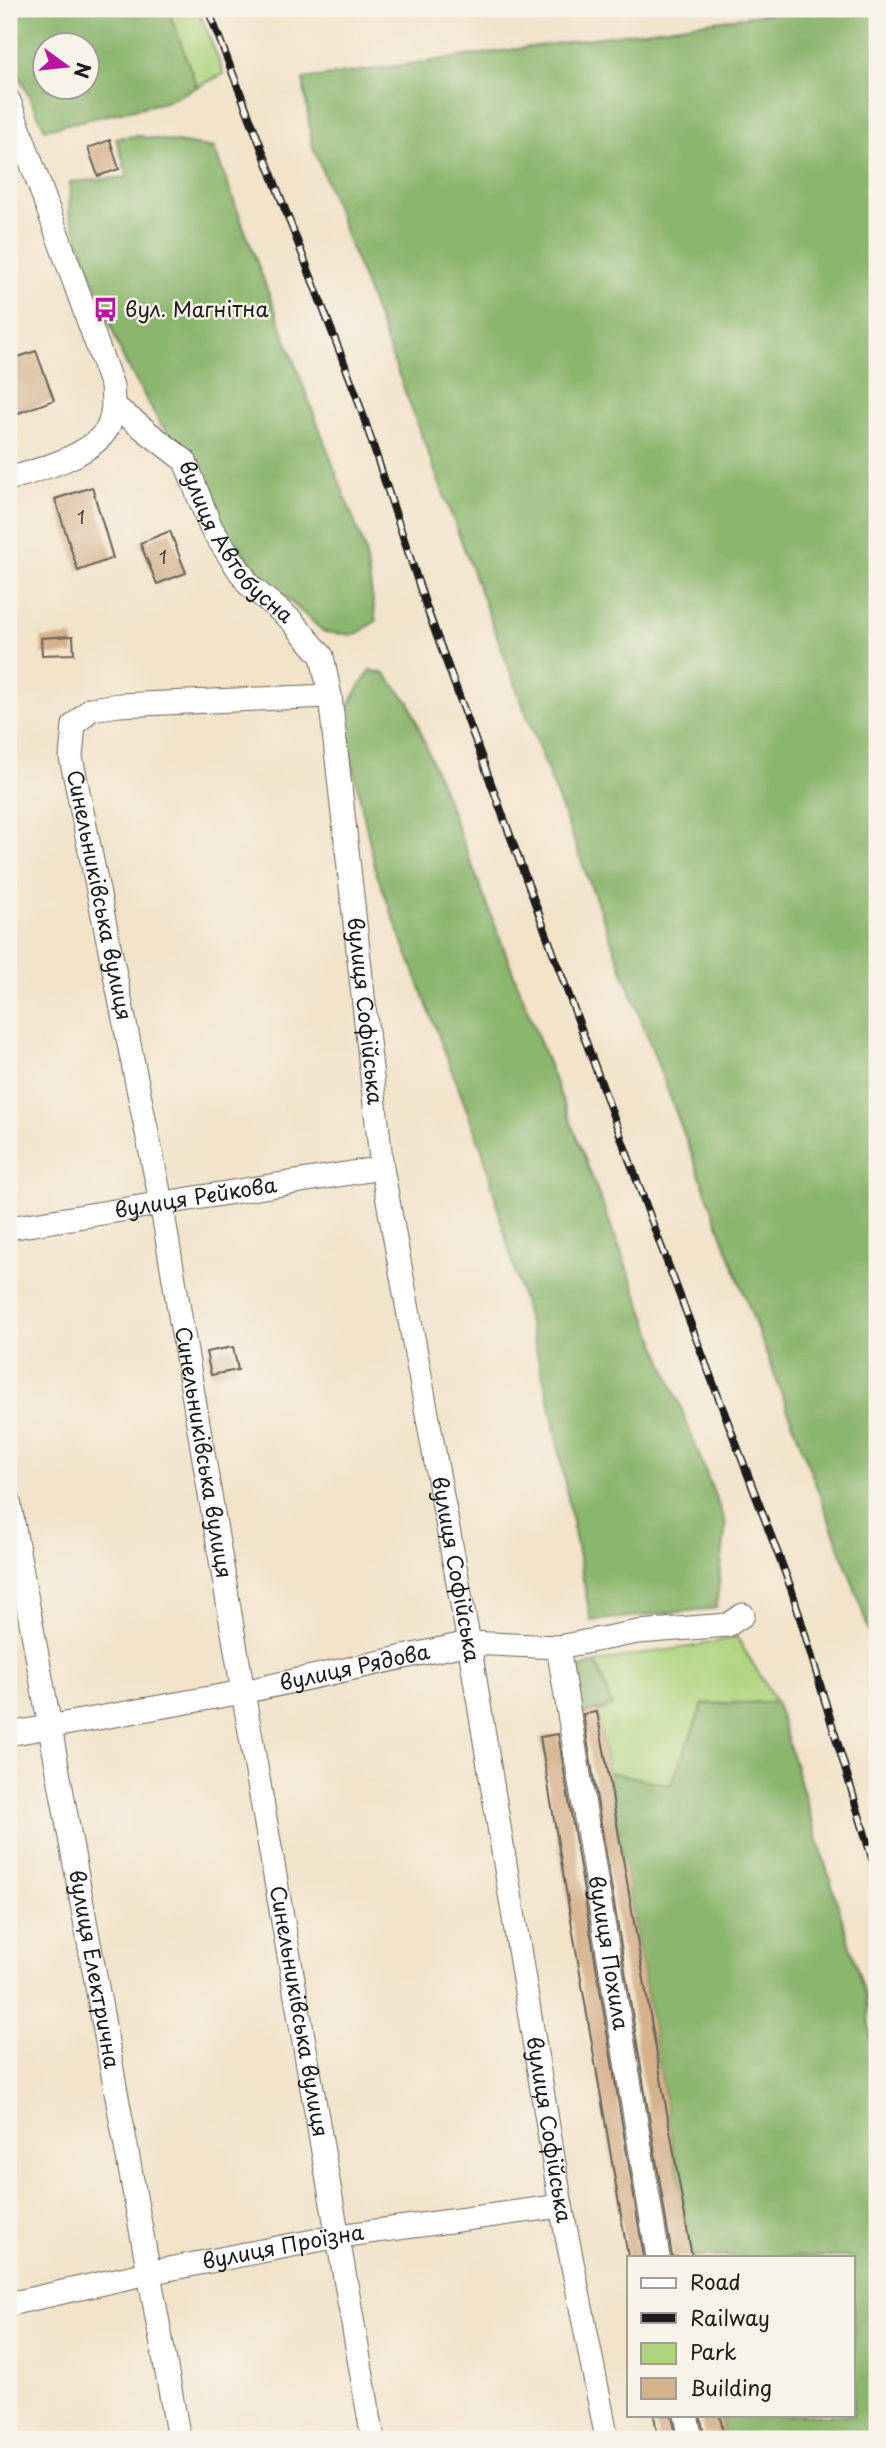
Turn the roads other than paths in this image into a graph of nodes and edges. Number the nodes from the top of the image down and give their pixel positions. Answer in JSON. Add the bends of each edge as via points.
{"nodes":[{"id":1,"x":9,"y":101,"type":"edge"},
{"id":2,"x":111,"y":416,"type":"junction"},
{"id":3,"x":9,"y":480,"type":"edge"},
{"id":4,"x":330,"y":696,"type":"junction"},
{"id":5,"x":382,"y":1168,"type":"junction"},
{"id":6,"x":161,"y":1202,"type":"junction"},
{"id":7,"x":9,"y":1228,"type":"edge"},
{"id":8,"x":9,"y":1501,"type":"edge"},
{"id":9,"x":743,"y":1615,"type":"dead end"},
{"id":10,"x":469,"y":1643,"type":"junction"},
{"id":11,"x":558,"y":1647,"type":"junction"},
{"id":12,"x":243,"y":1692,"type":"junction"},
{"id":13,"x":50,"y":1727,"type":"junction"},
{"id":14,"x":9,"y":1734,"type":"edge"},
{"id":15,"x":561,"y":2206,"type":"junction"},
{"id":16,"x":339,"y":2236,"type":"junction"},
{"id":17,"x":658,"y":2256,"type":"edge"},
{"id":18,"x":148,"y":2273,"type":"junction"},
{"id":19,"x":9,"y":2304,"type":"edge"},
{"id":20,"x":686,"y":2416,"type":"edge"},
{"id":21,"x":179,"y":2439,"type":"edge"},
{"id":22,"x":373,"y":2439,"type":"edge"},
{"id":23,"x":607,"y":2439,"type":"edge"},
{"id":24,"x":691,"y":2439,"type":"edge"}],
"edges":[{"from":1,"to":2,"type":"street","via":[[112,386]]},
{"from":2,"to":3,"type":"street","via":[[97,442]]},
{"from":2,"to":4,"type":"street","name":"вулиця Автобусна","via":[[185,461],[211,528],[249,585],[291,620],[322,656]]},
{"from":4,"to":5,"type":"street","name":"вулиця Софійська"},
{"from":4,"to":6,"type":"street","name":"Синельниківська вулиця","via":[[119,705],[91,709],[74,725],[71,757]]},
{"from":5,"to":6,"type":"street","name":"вулиця Рейкова"},
{"from":5,"to":10,"type":"street","name":"вулиця Софійська"},
{"from":6,"to":7,"type":"street","name":"вулиця Рейкова"},
{"from":6,"to":12,"type":"street","name":"Синельниківська вулиця"},
{"from":8,"to":13,"type":"street","name":"вулиця Електрична"},
{"from":9,"to":11,"type":"street","name":"вулиця Рядова","via":[[728,1625],[638,1632]]},
{"from":10,"to":11,"type":"street","name":"вулиця Рядова"},
{"from":10,"to":12,"type":"street","name":"вулиця Рядова"},
{"from":10,"to":15,"type":"street","name":"вулиця Софійська"},
{"from":11,"to":17,"type":"street","name":"вулиця Похила"},
{"from":12,"to":13,"type":"street","name":"вулиця Рядова"},
{"from":12,"to":16,"type":"street","name":"Синельниківська вулиця"},
{"from":13,"to":14,"type":"street","name":"вулиця Рядова"},
{"from":13,"to":18,"type":"street","name":"вулиця Електрична"},
{"from":15,"to":16,"type":"street","name":"вулиця Проїзна"},
{"from":15,"to":23,"type":"street","name":"вулиця Софійська"},
{"from":16,"to":18,"type":"street","name":"вулиця Проїзна"},
{"from":16,"to":22,"type":"street","name":"Синельниківська вулиця"},
{"from":18,"to":19,"type":"street","name":"вулиця Проїзна"},
{"from":18,"to":21,"type":"street","name":"вулиця Електрична"},
{"from":20,"to":24,"type":"street"}]}
